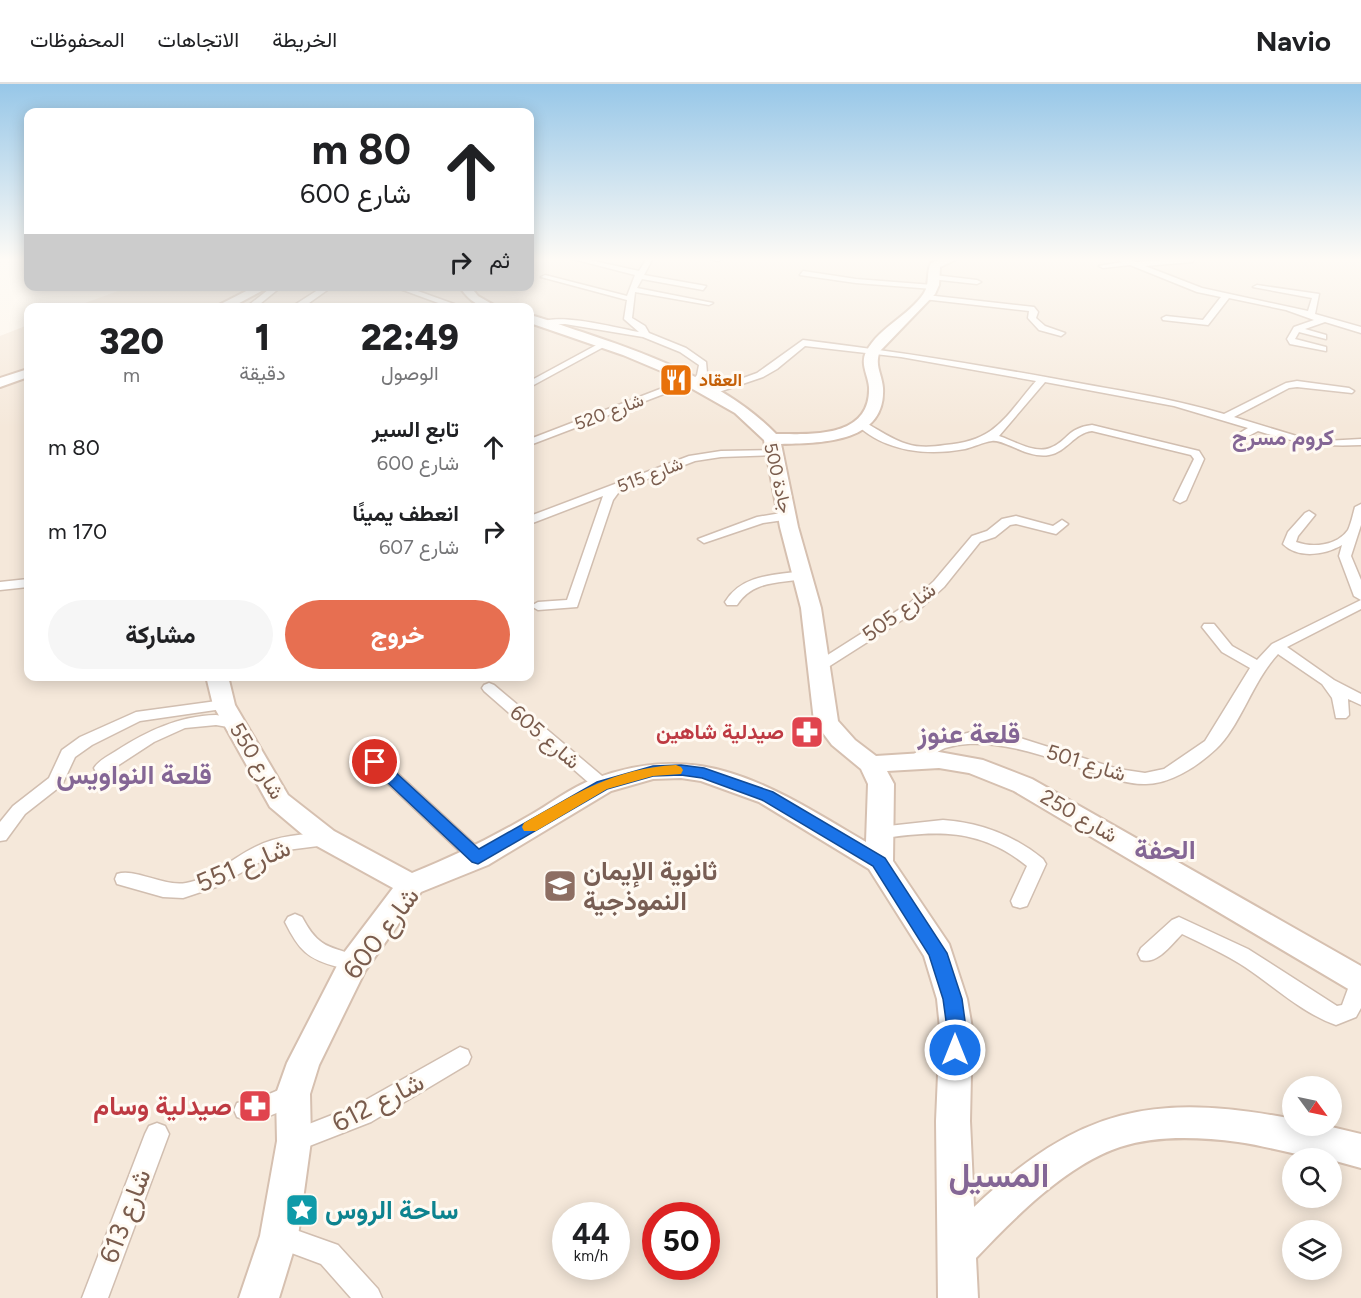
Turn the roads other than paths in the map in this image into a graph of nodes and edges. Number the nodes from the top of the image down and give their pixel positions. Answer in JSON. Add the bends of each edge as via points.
{"nodes":[{"id":1,"x":628,"y":315,"type":"edge"},
{"id":2,"x":911,"y":315,"type":"edge"},
{"id":3,"x":1033,"y":315,"type":"edge"},
{"id":4,"x":1211,"y":315,"type":"edge"},
{"id":5,"x":1313,"y":315,"type":"edge"},
{"id":6,"x":1316,"y":315,"type":"edge"},
{"id":7,"x":1323,"y":315,"type":"edge"},
{"id":8,"x":1166,"y":318,"type":"dead end"},
{"id":9,"x":1361,"y":320,"type":"edge"},
{"id":10,"x":537,"y":321,"type":"edge"},
{"id":11,"x":1297,"y":329,"type":"junction"},
{"id":12,"x":1361,"y":330,"type":"edge"},
{"id":13,"x":1061,"y":333,"type":"dead end"},
{"id":14,"x":645,"y":335,"type":"junction"},
{"id":15,"x":1323,"y":337,"type":"dead end"},
{"id":16,"x":605,"y":344,"type":"junction"},
{"id":17,"x":1323,"y":349,"type":"dead end"},
{"id":18,"x":872,"y":352,"type":"junction"},
{"id":19,"x":24,"y":374,"type":"edge"},
{"id":20,"x":1043,"y":379,"type":"junction"},
{"id":21,"x":534,"y":382,"type":"edge"},
{"id":22,"x":0,"y":383,"type":"edge"},
{"id":23,"x":698,"y":385,"type":"junction"},
{"id":24,"x":1350,"y":391,"type":"dead end"},
{"id":25,"x":1218,"y":407,"type":"dead end"},
{"id":26,"x":1243,"y":409,"type":"junction"},
{"id":27,"x":1227,"y":417,"type":"junction"},
{"id":28,"x":862,"y":425,"type":"junction"},
{"id":29,"x":1257,"y":427,"type":"junction"},
{"id":30,"x":993,"y":437,"type":"junction"},
{"id":31,"x":1237,"y":439,"type":"dead end"},
{"id":32,"x":534,"y":441,"type":"edge"},
{"id":33,"x":1361,"y":442,"type":"edge"},
{"id":34,"x":774,"y":446,"type":"junction"},
{"id":35,"x":616,"y":488,"type":"junction"},
{"id":36,"x":1180,"y":500,"type":"dead end"},
{"id":37,"x":1361,"y":507,"type":"edge"},
{"id":38,"x":1309,"y":515,"type":"dead end"},
{"id":39,"x":787,"y":516,"type":"junction"},
{"id":40,"x":534,"y":519,"type":"edge"},
{"id":41,"x":1062,"y":524,"type":"dead end"},
{"id":42,"x":1352,"y":532,"type":"junction"},
{"id":43,"x":704,"y":539,"type":"dead end"},
{"id":44,"x":24,"y":573,"type":"edge"},
{"id":45,"x":804,"y":575,"type":"junction"},
{"id":46,"x":24,"y":583,"type":"edge"},
{"id":47,"x":4,"y":585,"type":"edge"},
{"id":48,"x":1361,"y":596,"type":"edge"},
{"id":49,"x":732,"y":602,"type":"dead end"},
{"id":50,"x":1361,"y":604,"type":"edge"},
{"id":51,"x":538,"y":606,"type":"dead end"},
{"id":52,"x":1209,"y":627,"type":"dead end"},
{"id":53,"x":1277,"y":647,"type":"junction"},
{"id":54,"x":820,"y":666,"type":"junction"},
{"id":55,"x":1258,"y":667,"type":"junction"},
{"id":56,"x":219,"y":681,"type":"edge"},
{"id":57,"x":1327,"y":681,"type":"junction"},
{"id":58,"x":489,"y":688,"type":"dead end"},
{"id":59,"x":1361,"y":700,"type":"edge"},
{"id":60,"x":229,"y":714,"type":"junction"},
{"id":61,"x":1341,"y":715,"type":"dead end"},
{"id":62,"x":375,"y":762,"type":"dead end"},
{"id":63,"x":911,"y":762,"type":"junction"},
{"id":64,"x":871,"y":764,"type":"junction"},
{"id":65,"x":102,"y":768,"type":"dead end"},
{"id":66,"x":602,"y":785,"type":"junction"},
{"id":67,"x":0,"y":836,"type":"edge"},
{"id":68,"x":328,"y":839,"type":"junction"},
{"id":69,"x":879,"y":848,"type":"junction"},
{"id":70,"x":478,"y":858,"type":"junction"},
{"id":71,"x":124,"y":879,"type":"dead end"},
{"id":72,"x":411,"y":885,"type":"junction"},
{"id":73,"x":1020,"y":901,"type":"dead end"},
{"id":74,"x":295,"y":922,"type":"dead end"},
{"id":75,"x":1148,"y":954,"type":"dead end"},
{"id":76,"x":354,"y":963,"type":"junction"},
{"id":77,"x":1361,"y":981,"type":"edge"},
{"id":78,"x":460,"y":1057,"type":"dead end"},
{"id":79,"x":293,"y":1094,"type":"junction"},
{"id":80,"x":245,"y":1110,"type":"dead end"},
{"id":81,"x":157,"y":1134,"type":"dead end"},
{"id":82,"x":294,"y":1141,"type":"junction"},
{"id":83,"x":1361,"y":1151,"type":"edge"},
{"id":84,"x":279,"y":1236,"type":"junction"},
{"id":85,"x":956,"y":1251,"type":"junction"},
{"id":86,"x":95,"y":1298,"type":"edge"},
{"id":87,"x":259,"y":1298,"type":"edge"},
{"id":88,"x":369,"y":1298,"type":"edge"},
{"id":89,"x":958,"y":1298,"type":"edge"}],
"edges":[{"from":1,"to":14,"type":"street"},
{"from":2,"to":18,"type":"main road"},
{"from":3,"to":13,"type":"street","via":[[1038,325]]},
{"from":4,"to":8,"type":"street","via":[[1205,323]]},
{"from":5,"to":11,"type":"street","via":[[1321,321]]},
{"from":6,"to":12,"type":"street"},
{"from":7,"to":9,"type":"street"},
{"from":10,"to":14,"type":"street"},
{"from":10,"to":16,"type":"main road","name":"جادة 500"},
{"from":11,"to":15,"type":"street"},
{"from":11,"to":17,"type":"street","via":[[1293,342]]},
{"from":14,"to":23,"type":"street","via":[[683,350],[703,364]]},
{"from":16,"to":21,"type":"street"},
{"from":16,"to":23,"type":"main road","name":"جادة 500"},
{"from":18,"to":20,"type":"street"},
{"from":18,"to":23,"type":"street","name":"شارع 520","via":[[803,342],[760,375]]},
{"from":18,"to":28,"type":"main road","via":[[870,370],[876,391]]},
{"from":19,"to":22,"type":"main road"},
{"from":20,"to":27,"type":"street","via":[[1176,403]]},
{"from":20,"to":30,"type":"street"},
{"from":23,"to":32,"type":"street","name":"شارع 520"},
{"from":23,"to":34,"type":"main road","name":"جادة 500","via":[[748,416]]},
{"from":24,"to":26,"type":"street","via":[[1297,384],[1278,389]]},
{"from":25,"to":26,"type":"street"},
{"from":26,"to":27,"type":"street"},
{"from":27,"to":29,"type":"street"},
{"from":28,"to":30,"type":"street","via":[[913,449],[958,447]]},
{"from":28,"to":34,"type":"main road","via":[[835,437]]},
{"from":29,"to":31,"type":"street"},
{"from":29,"to":33,"type":"street","via":[[1324,444]]},
{"from":30,"to":36,"type":"street","via":[[1047,453],[1075,431],[1092,428],[1195,453],[1199,459]]},
{"from":34,"to":35,"type":"street","name":"شارع 515","via":[[693,458]]},
{"from":34,"to":39,"type":"main road","name":"جادة 500"},
{"from":35,"to":40,"type":"street","name":"شارع 515"},
{"from":35,"to":51,"type":"street","via":[[607,499],[572,604]]},
{"from":37,"to":42,"type":"street"},
{"from":38,"to":42,"type":"street","via":[[1289,544],[1312,552],[1333,546]]},
{"from":39,"to":43,"type":"street","via":[[735,527]]},
{"from":39,"to":45,"type":"main road","name":"جادة 500"},
{"from":41,"to":54,"type":"street","name":"شارع 505","via":[[1056,530],[1016,520],[976,539],[916,605]]},
{"from":42,"to":48,"type":"street","via":[[1346,556]]},
{"from":44,"to":47,"type":"street"},
{"from":45,"to":49,"type":"street","via":[[746,585],[736,592]]},
{"from":45,"to":54,"type":"main road","name":"جادة 500"},
{"from":46,"to":47,"type":"street"},
{"from":50,"to":53,"type":"street","name":"شارع 501"},
{"from":52,"to":55,"type":"street","via":[[1227,649]]},
{"from":53,"to":55,"type":"street","name":"شارع 501"},
{"from":53,"to":57,"type":"street"},
{"from":54,"to":64,"type":"main road","name":"جادة 500","via":[[826,721],[852,752]]},
{"from":55,"to":63,"type":"street","name":"شارع 501","via":[[1211,745],[1168,774],[1145,779],[1116,774],[1020,743],[972,736],[938,745]]},
{"from":56,"to":60,"type":"main road","name":"شارع 550"},
{"from":57,"to":59,"type":"street"},
{"from":57,"to":61,"type":"street","via":[[1340,697]]},
{"from":58,"to":66,"type":"street","name":"شارع 605"},
{"from":60,"to":65,"type":"street","via":[[162,732]]},
{"from":60,"to":67,"type":"street","via":[[136,717],[86,741],[68,754],[56,781],[19,810]]},
{"from":60,"to":68,"type":"main road","name":"شارع 550","via":[[279,801],[301,823]]},
{"from":62,"to":70,"type":"street"},
{"from":63,"to":64,"type":"main road","name":"شارع 250"},
{"from":63,"to":77,"type":"main road","name":"شارع 250","via":[[939,760],[974,766],[1023,785]]},
{"from":64,"to":69,"type":"main road","via":[[881,784]]},
{"from":66,"to":69,"type":"main road","name":"شارع 600","via":[[653,771],[704,773],[768,796]]},
{"from":66,"to":70,"type":"main road","name":"شارع 600"},
{"from":68,"to":71,"type":"street","name":"شارع 551","via":[[274,846],[212,880],[181,890],[170,891]]},
{"from":68,"to":72,"type":"main road","name":"شارع 550"},
{"from":69,"to":73,"type":"street","via":[[906,828],[950,825],[975,830],[1017,846],[1036,864]]},
{"from":69,"to":85,"type":"main road","via":[[938,953],[952,999],[957,1028],[953,1121]]},
{"from":70,"to":72,"type":"main road","name":"شارع 600"},
{"from":72,"to":76,"type":"main road","name":"شارع 600"},
{"from":74,"to":76,"type":"street","via":[[305,943],[314,951]]},
{"from":75,"to":77,"type":"street","via":[[1179,925],[1250,960],[1314,1006],[1336,1016],[1349,1011]]},
{"from":76,"to":79,"type":"main road","name":"شارع 600","via":[[303,1063]]},
{"from":78,"to":82,"type":"street","name":"شارع 612","via":[[363,1114]]},
{"from":79,"to":80,"type":"street","via":[[264,1107]]},
{"from":79,"to":82,"type":"main road","name":"شارع 600"},
{"from":81,"to":86,"type":"street","name":"شارع 613"},
{"from":82,"to":84,"type":"main road","name":"شارع 600"},
{"from":83,"to":85,"type":"main road","via":[[1215,1124],[1171,1122],[1135,1126],[1092,1143],[1043,1173]]},
{"from":84,"to":87,"type":"main road","name":"شارع 600"},
{"from":84,"to":88,"type":"street","via":[[329,1254]]},
{"from":85,"to":89,"type":"main road"}]}
